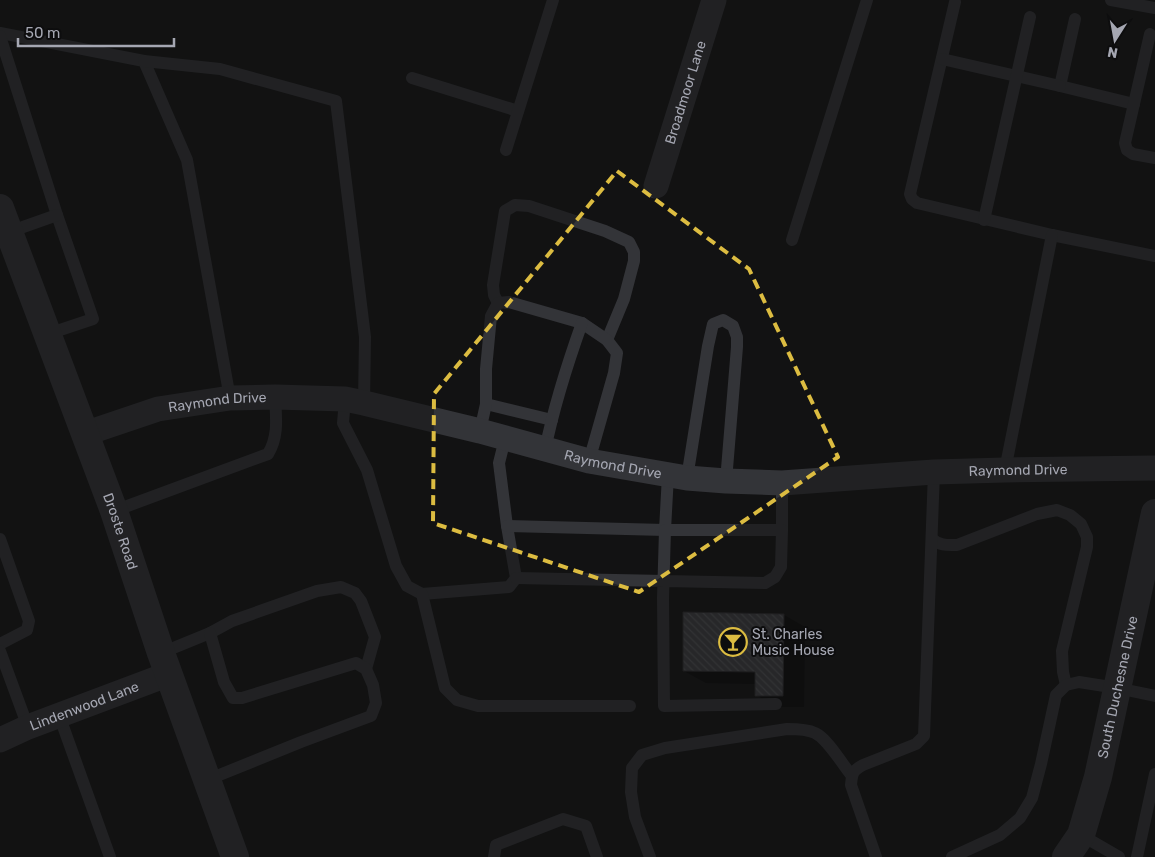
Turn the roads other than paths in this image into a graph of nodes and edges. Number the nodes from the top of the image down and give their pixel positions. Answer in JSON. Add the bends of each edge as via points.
{"nodes":[{"id":1,"x":553,"y":0,"type":"edge"},
{"id":2,"x":714,"y":0,"type":"edge"},
{"id":3,"x":867,"y":0,"type":"edge"},
{"id":4,"x":1111,"y":0,"type":"edge"},
{"id":5,"x":955,"y":2,"type":"dead end"},
{"id":6,"x":1155,"y":8,"type":"edge"},
{"id":7,"x":1030,"y":17,"type":"dead end"},
{"id":8,"x":1075,"y":19,"type":"dead end"},
{"id":9,"x":0,"y":34,"type":"edge"},
{"id":10,"x":1150,"y":34,"type":"dead end"},
{"id":11,"x":942,"y":59,"type":"junction"},
{"id":12,"x":144,"y":61,"type":"junction"},
{"id":13,"x":1017,"y":76,"type":"junction"},
{"id":14,"x":412,"y":78,"type":"dead end"},
{"id":15,"x":1060,"y":86,"type":"junction"},
{"id":16,"x":1134,"y":104,"type":"junction"},
{"id":17,"x":518,"y":111,"type":"junction"},
{"id":18,"x":506,"y":150,"type":"dead end"},
{"id":19,"x":1155,"y":158,"type":"edge"},
{"id":20,"x":656,"y":186,"type":"dead end"},
{"id":21,"x":57,"y":215,"type":"junction"},
{"id":22,"x":4,"y":220,"type":"edge"},
{"id":23,"x":984,"y":220,"type":"junction"},
{"id":24,"x":1052,"y":235,"type":"junction"},
{"id":25,"x":792,"y":240,"type":"dead end"},
{"id":26,"x":1154,"y":253,"type":"edge"},
{"id":27,"x":498,"y":303,"type":"junction"},
{"id":28,"x":582,"y":323,"type":"junction"},
{"id":29,"x":48,"y":334,"type":"junction"},
{"id":30,"x":607,"y":340,"type":"junction"},
{"id":31,"x":276,"y":397,"type":"junction"},
{"id":32,"x":230,"y":398,"type":"junction"},
{"id":33,"x":355,"y":401,"type":"junction"},
{"id":34,"x":486,"y":404,"type":"junction"},
{"id":35,"x":552,"y":420,"type":"junction"},
{"id":36,"x":480,"y":432,"type":"junction"},
{"id":37,"x":84,"y":434,"type":"junction"},
{"id":38,"x":505,"y":439,"type":"junction"},
{"id":39,"x":545,"y":450,"type":"junction"},
{"id":40,"x":589,"y":461,"type":"junction"},
{"id":41,"x":1155,"y":468,"type":"edge"},
{"id":42,"x":1005,"y":470,"type":"junction"},
{"id":43,"x":934,"y":472,"type":"junction"},
{"id":44,"x":678,"y":476,"type":"junction"},
{"id":45,"x":726,"y":481,"type":"junction"},
{"id":46,"x":782,"y":483,"type":"junction"},
{"id":47,"x":114,"y":511,"type":"junction"},
{"id":48,"x":1155,"y":513,"type":"edge"},
{"id":49,"x":507,"y":526,"type":"junction"},
{"id":50,"x":665,"y":530,"type":"junction"},
{"id":51,"x":782,"y":530,"type":"junction"},
{"id":52,"x":0,"y":539,"type":"edge"},
{"id":53,"x":932,"y":539,"type":"junction"},
{"id":54,"x":516,"y":578,"type":"junction"},
{"id":55,"x":664,"y":581,"type":"junction"},
{"id":56,"x":422,"y":594,"type":"junction"},
{"id":57,"x":210,"y":633,"type":"junction"},
{"id":58,"x":0,"y":644,"type":"edge"},
{"id":59,"x":0,"y":651,"type":"edge"},
{"id":60,"x":165,"y":664,"type":"junction"},
{"id":61,"x":366,"y":669,"type":"junction"},
{"id":62,"x":1066,"y":685,"type":"junction"},
{"id":63,"x":1117,"y":688,"type":"junction"},
{"id":64,"x":1155,"y":696,"type":"edge"},
{"id":65,"x":776,"y":704,"type":"dead end"},
{"id":66,"x":630,"y":706,"type":"dead end"},
{"id":67,"x":59,"y":716,"type":"junction"},
{"id":68,"x":28,"y":727,"type":"junction"},
{"id":69,"x":0,"y":740,"type":"edge"},
{"id":70,"x":1155,"y":774,"type":"edge"},
{"id":71,"x":852,"y":776,"type":"junction"},
{"id":72,"x":207,"y":780,"type":"junction"},
{"id":73,"x":1081,"y":835,"type":"junction"},
{"id":74,"x":1115,"y":856,"type":"edge"},
{"id":75,"x":110,"y":857,"type":"edge"},
{"id":76,"x":236,"y":857,"type":"edge"},
{"id":77,"x":494,"y":857,"type":"edge"},
{"id":78,"x":597,"y":857,"type":"edge"},
{"id":79,"x":650,"y":857,"type":"edge"},
{"id":80,"x":876,"y":857,"type":"edge"},
{"id":81,"x":952,"y":857,"type":"edge"},
{"id":82,"x":1066,"y":857,"type":"edge"},
{"id":83,"x":1137,"y":857,"type":"edge"}],
"edges":[{"from":1,"to":17,"type":"lane"},
{"from":2,"to":20,"type":"street","name":"Broadmoor Lane"},
{"from":3,"to":25,"type":"lane"},
{"from":4,"to":6,"type":"lane"},
{"from":5,"to":11,"type":"lane"},
{"from":7,"to":13,"type":"lane"},
{"from":8,"to":15,"type":"lane"},
{"from":9,"to":12,"type":"lane"},
{"from":9,"to":21,"type":"lane"},
{"from":10,"to":16,"type":"lane"},
{"from":11,"to":13,"type":"lane"},
{"from":11,"to":23,"type":"lane","via":[[910,194],[917,203]]},
{"from":12,"to":32,"type":"lane","via":[[187,160]]},
{"from":12,"to":33,"type":"lane","via":[[220,69],[336,101],[365,337]]},
{"from":13,"to":15,"type":"lane"},
{"from":13,"to":23,"type":"lane"},
{"from":14,"to":17,"type":"lane"},
{"from":15,"to":16,"type":"lane"},
{"from":16,"to":19,"type":"lane","via":[[1125,143],[1127,150]]},
{"from":17,"to":18,"type":"lane"},
{"from":21,"to":22,"type":"lane"},
{"from":21,"to":29,"type":"lane","via":[[93,319]]},
{"from":22,"to":29,"type":"street","name":"Droste Road"},
{"from":23,"to":24,"type":"lane"},
{"from":24,"to":26,"type":"lane"},
{"from":24,"to":42,"type":"lane"},
{"from":27,"to":28,"type":"lane","via":[[509,302]]},
{"from":27,"to":30,"type":"lane","via":[[493,285],[505,211],[515,205],[529,206],[605,231],[629,242],[634,252],[624,298]]},
{"from":27,"to":34,"type":"lane","via":[[491,316]]},
{"from":28,"to":30,"type":"lane"},
{"from":28,"to":35,"type":"lane"},
{"from":29,"to":37,"type":"street","name":"Droste Road"},
{"from":30,"to":40,"type":"lane","via":[[617,353]]},
{"from":31,"to":32,"type":"street","name":"Raymond Drive"},
{"from":31,"to":33,"type":"street","name":"Raymond Drive"},
{"from":31,"to":47,"type":"lane","via":[[276,434],[268,454]]},
{"from":32,"to":37,"type":"street","name":"Raymond Drive","via":[[158,409]]},
{"from":33,"to":36,"type":"street","name":"Raymond Drive"},
{"from":33,"to":56,"type":"lane","via":[[343,423],[367,470],[396,566],[407,586]]},
{"from":34,"to":35,"type":"lane"},
{"from":34,"to":36,"type":"lane"},
{"from":35,"to":39,"type":"lane"},
{"from":36,"to":38,"type":"street","name":"Raymond Drive"},
{"from":37,"to":47,"type":"street","name":"Droste Road"},
{"from":38,"to":39,"type":"street","name":"Raymond Drive"},
{"from":38,"to":49,"type":"lane","via":[[499,463]]},
{"from":39,"to":40,"type":"street","name":"Raymond Drive"},
{"from":40,"to":44,"type":"street","name":"Raymond Drive"},
{"from":41,"to":42,"type":"street","name":"Raymond Drive"},
{"from":42,"to":43,"type":"street","name":"Raymond Drive"},
{"from":43,"to":46,"type":"street","name":"Raymond Drive"},
{"from":43,"to":53,"type":"lane"},
{"from":44,"to":45,"type":"street","name":"Raymond Drive"},
{"from":44,"to":45,"type":"lane","via":[[713,324],[723,320],[733,326],[737,337]]},
{"from":44,"to":50,"type":"lane"},
{"from":45,"to":46,"type":"street","name":"Raymond Drive"},
{"from":46,"to":51,"type":"lane"},
{"from":47,"to":60,"type":"street","name":"Droste Road"},
{"from":48,"to":63,"type":"street","name":"South Duchesne Drive"},
{"from":49,"to":50,"type":"lane"},
{"from":49,"to":54,"type":"lane"},
{"from":50,"to":51,"type":"lane"},
{"from":50,"to":55,"type":"lane"},
{"from":51,"to":55,"type":"lane","via":[[781,567],[775,577],[765,583]]},
{"from":52,"to":58,"type":"lane","via":[[28,621],[27,630]]},
{"from":53,"to":62,"type":"lane","via":[[945,546],[957,545],[1037,514],[1057,510],[1081,524],[1087,547],[1062,651]]},
{"from":53,"to":71,"type":"lane","via":[[924,736],[916,744],[863,765]]},
{"from":54,"to":55,"type":"lane"},
{"from":54,"to":56,"type":"lane","via":[[509,587]]},
{"from":55,"to":65,"type":"lane","via":[[664,706]]},
{"from":56,"to":66,"type":"lane","via":[[446,688],[457,700],[478,706]]},
{"from":57,"to":60,"type":"lane"},
{"from":57,"to":61,"type":"lane","via":[[224,682],[233,698],[356,663]]},
{"from":57,"to":61,"type":"lane","via":[[232,621],[317,591],[341,587],[355,593],[361,601],[375,636]]},
{"from":59,"to":68,"type":"lane"},
{"from":60,"to":67,"type":"street","name":"Lindenwood Lane"},
{"from":60,"to":72,"type":"street","name":"Droste Road"},
{"from":61,"to":72,"type":"lane","via":[[376,703],[371,716]]},
{"from":62,"to":63,"type":"lane","via":[[1079,682]]},
{"from":62,"to":81,"type":"lane","via":[[1056,695],[1032,798],[1020,818],[1000,836]]},
{"from":63,"to":64,"type":"lane"},
{"from":63,"to":73,"type":"street","name":"South Duchesne Drive","via":[[1098,777]]},
{"from":67,"to":68,"type":"street","name":"Lindenwood Lane"},
{"from":67,"to":75,"type":"lane"},
{"from":68,"to":69,"type":"street","name":"Lindenwood Lane"},
{"from":70,"to":83,"type":"lane"},
{"from":71,"to":79,"type":"lane","via":[[829,744],[815,732],[787,728],[665,748],[642,755],[632,768],[631,792],[635,817]]},
{"from":71,"to":80,"type":"lane","via":[[851,786]]},
{"from":72,"to":76,"type":"street","name":"Droste Road"},
{"from":73,"to":74,"type":"lane"},
{"from":73,"to":82,"type":"street","name":"South Duchesne Drive"},
{"from":77,"to":78,"type":"lane","via":[[496,845],[563,819],[586,826]]}]}
